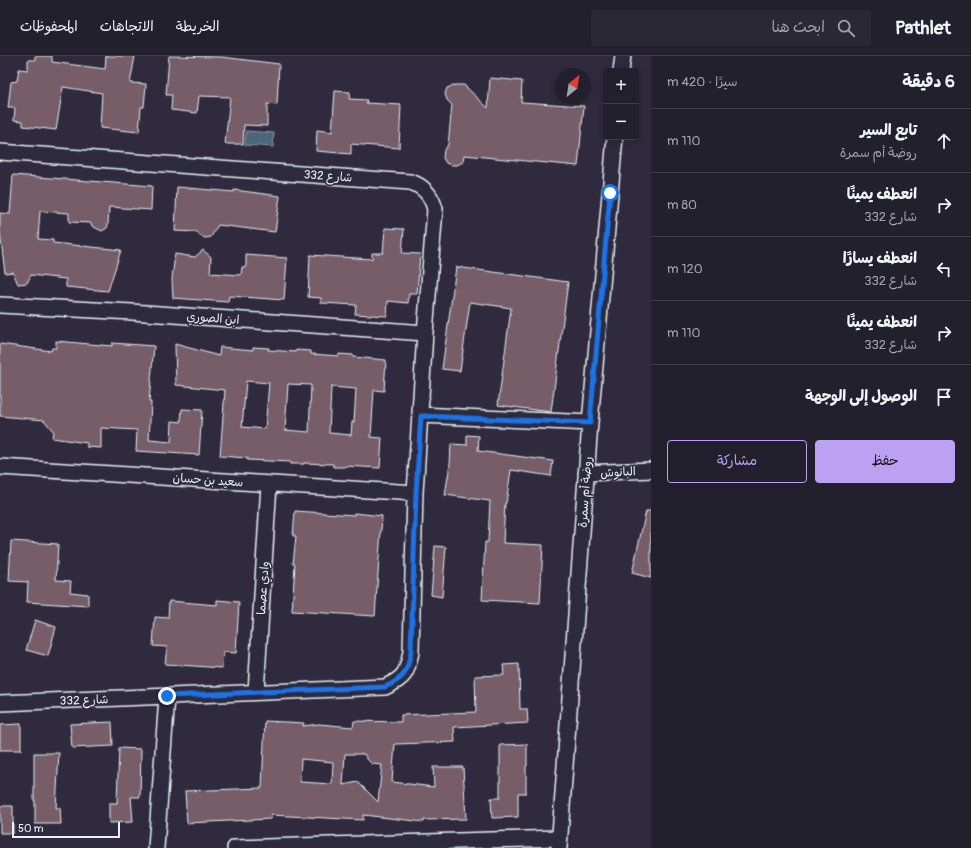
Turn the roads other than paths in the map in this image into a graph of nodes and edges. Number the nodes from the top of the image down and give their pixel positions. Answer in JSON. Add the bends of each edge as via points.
{"nodes":[{"id":1,"x":623,"y":56,"type":"edge"},
{"id":2,"x":621,"y":68,"type":"edge"},
{"id":3,"x":615,"y":140,"type":"edge"},
{"id":4,"x":0,"y":152,"type":"edge"},
{"id":5,"x":0,"y":305,"type":"edge"},
{"id":6,"x":425,"y":333,"type":"junction"},
{"id":7,"x":421,"y":416,"type":"junction"},
{"id":8,"x":590,"y":423,"type":"junction"},
{"id":9,"x":0,"y":467,"type":"edge"},
{"id":10,"x":651,"y":470,"type":"edge"},
{"id":11,"x":586,"y":473,"type":"junction"},
{"id":12,"x":269,"y":484,"type":"junction"},
{"id":13,"x":416,"y":493,"type":"junction"},
{"id":14,"x":256,"y":692,"type":"junction"},
{"id":15,"x":167,"y":696,"type":"junction"},
{"id":16,"x":0,"y":703,"type":"edge"},
{"id":17,"x":559,"y":843,"type":"edge"},
{"id":18,"x":156,"y":848,"type":"edge"},
{"id":19,"x":235,"y":848,"type":"edge"}],
"edges":[{"from":1,"to":2,"type":"street"},
{"from":3,"to":8,"type":"street","name":"روضة أم سمرة"},
{"from":4,"to":6,"type":"street","name":"شارع 332","via":[[419,184],[428,192],[435,209]]},
{"from":5,"to":6,"type":"street","name":"ابن الصوري"},
{"from":6,"to":7,"type":"street","name":"شارع 332"},
{"from":7,"to":8,"type":"street"},
{"from":7,"to":13,"type":"street","name":"شارع 332"},
{"from":8,"to":11,"type":"street","name":"روضة أم سمرة"},
{"from":9,"to":12,"type":"street","name":"سعيد بن حسان"},
{"from":10,"to":11,"type":"street","name":"البانوش"},
{"from":11,"to":17,"type":"street","name":"روضة أم سمرة"},
{"from":12,"to":13,"type":"street","name":"سعيد بن حسان"},
{"from":12,"to":14,"type":"street","name":"وادي عصما"},
{"from":13,"to":14,"type":"street","name":"شارع 332","via":[[411,652],[405,674],[398,681],[385,687]]},
{"from":14,"to":15,"type":"street","name":"شارع 332"},
{"from":15,"to":16,"type":"street","name":"شارع 332"},
{"from":15,"to":18,"type":"street"},
{"from":17,"to":19,"type":"street"}]}
